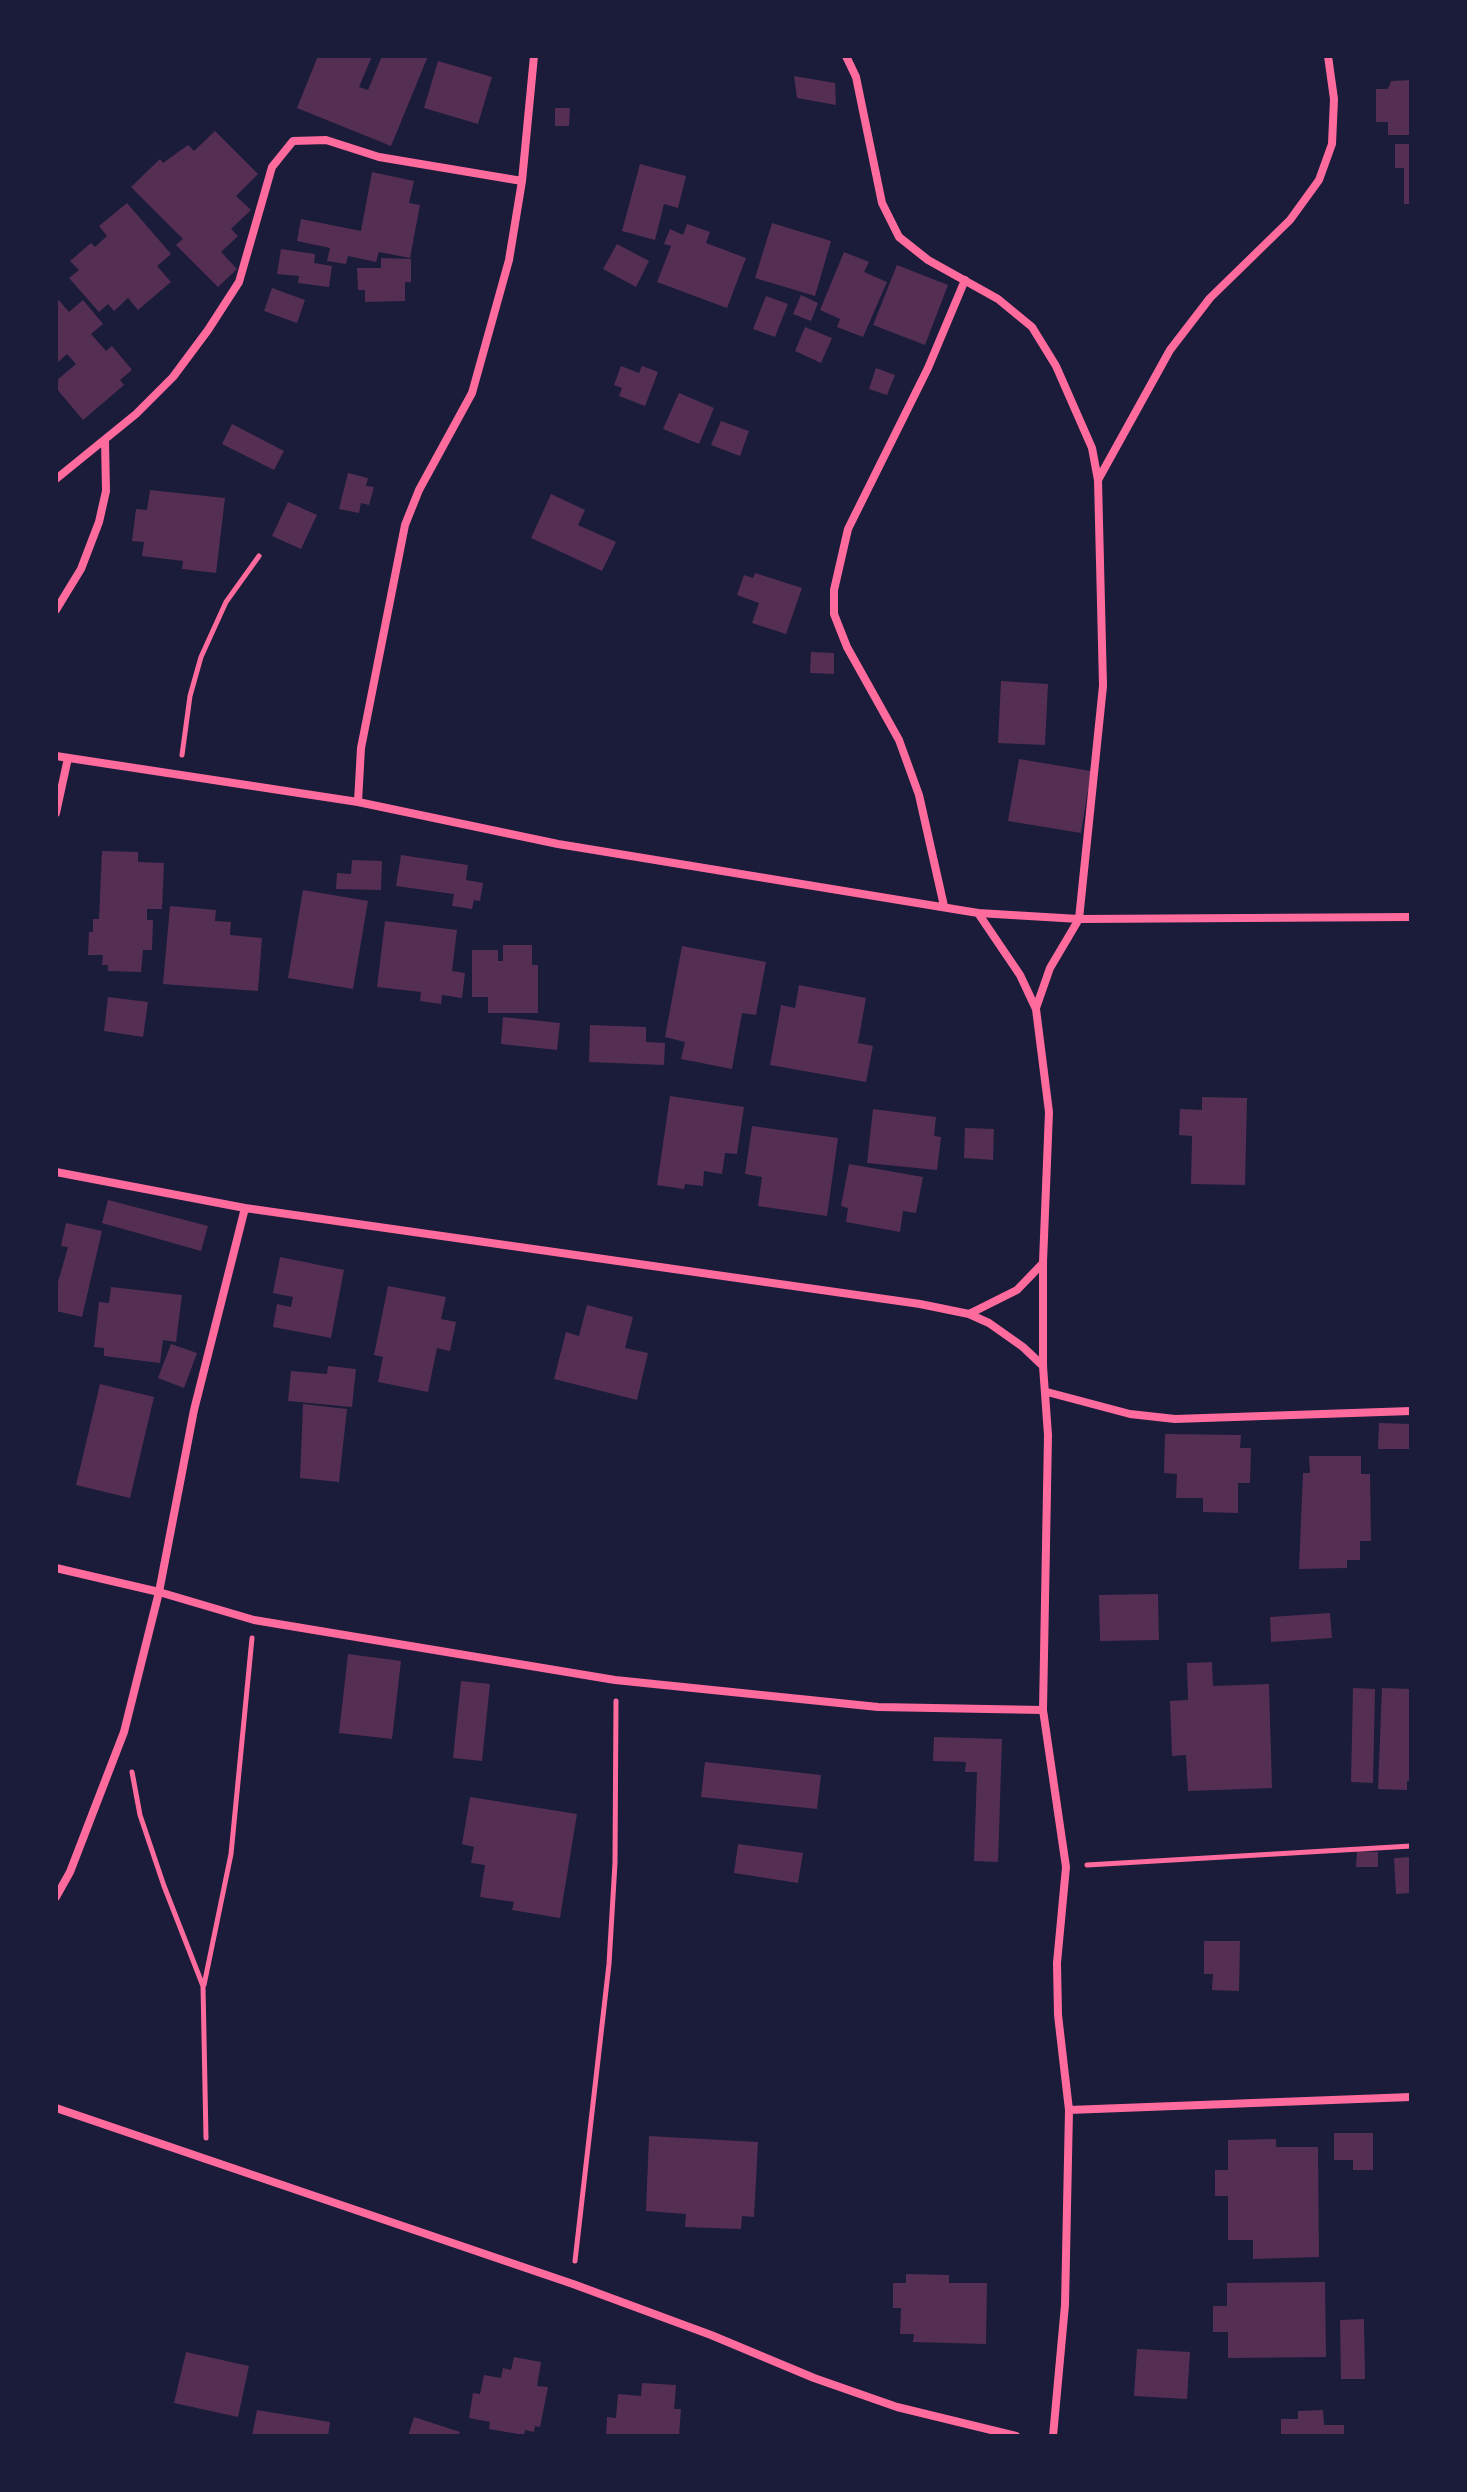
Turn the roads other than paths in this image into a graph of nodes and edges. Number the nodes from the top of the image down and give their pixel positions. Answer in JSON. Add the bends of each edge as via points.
{"nodes":[{"id":1,"x":534,"y":56,"type":"edge"},
{"id":2,"x":846,"y":56,"type":"edge"},
{"id":3,"x":1328,"y":56,"type":"edge"},
{"id":4,"x":522,"y":181,"type":"junction"},
{"id":5,"x":965,"y":280,"type":"junction"},
{"id":6,"x":105,"y":441,"type":"junction"},
{"id":7,"x":56,"y":479,"type":"edge"},
{"id":8,"x":1098,"y":480,"type":"junction"},
{"id":9,"x":56,"y":610,"type":"edge"},
{"id":10,"x":56,"y":756,"type":"edge"},
{"id":11,"x":68,"y":758,"type":"junction"},
{"id":12,"x":358,"y":802,"type":"junction"},
{"id":13,"x":56,"y":813,"type":"edge"},
{"id":14,"x":944,"y":906,"type":"junction"},
{"id":15,"x":978,"y":913,"type":"junction"},
{"id":16,"x":1411,"y":917,"type":"edge"},
{"id":17,"x":1079,"y":919,"type":"junction"},
{"id":18,"x":1036,"y":1009,"type":"junction"},
{"id":19,"x":56,"y":1172,"type":"edge"},
{"id":20,"x":245,"y":1208,"type":"junction"},
{"id":21,"x":1043,"y":1262,"type":"junction"},
{"id":22,"x":969,"y":1314,"type":"junction"},
{"id":23,"x":1043,"y":1366,"type":"junction"},
{"id":24,"x":1047,"y":1392,"type":"junction"},
{"id":25,"x":1411,"y":1411,"type":"edge"},
{"id":26,"x":56,"y":1568,"type":"edge"},
{"id":27,"x":159,"y":1592,"type":"junction"},
{"id":28,"x":1043,"y":1710,"type":"junction"},
{"id":29,"x":56,"y":1897,"type":"edge"},
{"id":30,"x":1411,"y":2097,"type":"edge"},
{"id":31,"x":56,"y":2108,"type":"edge"},
{"id":32,"x":1069,"y":2110,"type":"junction"},
{"id":33,"x":1016,"y":2436,"type":"edge"},
{"id":34,"x":1053,"y":2436,"type":"edge"}],
"edges":[{"from":1,"to":4,"type":"street"},
{"from":2,"to":5,"type":"street","via":[[856,77],[882,203],[899,237]]},
{"from":3,"to":8,"type":"street","via":[[1334,99],[1332,144],[1319,180],[1290,220],[1210,298],[1170,350]]},
{"from":4,"to":6,"type":"street","via":[[379,157],[326,140],[293,141],[272,167],[239,282],[173,377]]},
{"from":4,"to":12,"type":"street","via":[[509,260],[472,393],[405,525],[361,748]]},
{"from":5,"to":8,"type":"street","via":[[1032,327],[1081,419]]},
{"from":5,"to":14,"type":"street","via":[[848,529],[834,590],[834,614],[847,647],[899,740],[914,781]]},
{"from":6,"to":7,"type":"street"},
{"from":6,"to":9,"type":"street","via":[[106,491],[99,522],[81,569]]},
{"from":8,"to":17,"type":"street","via":[[1103,686]]},
{"from":10,"to":11,"type":"street"},
{"from":11,"to":12,"type":"street"},
{"from":11,"to":13,"type":"street"},
{"from":12,"to":14,"type":"street","via":[[558,844]]},
{"from":14,"to":15,"type":"street"},
{"from":15,"to":17,"type":"street"},
{"from":15,"to":18,"type":"street"},
{"from":16,"to":17,"type":"street"},
{"from":17,"to":18,"type":"street","via":[[1050,968]]},
{"from":18,"to":21,"type":"street","via":[[1049,1112]]},
{"from":19,"to":20,"type":"street"},
{"from":20,"to":22,"type":"street"},
{"from":20,"to":27,"type":"street","via":[[194,1410]]},
{"from":21,"to":22,"type":"street","via":[[1017,1290]]},
{"from":21,"to":23,"type":"street"},
{"from":22,"to":23,"type":"street","via":[[1006,1333]]},
{"from":23,"to":24,"type":"street"},
{"from":24,"to":25,"type":"street","via":[[1130,1414],[1175,1419]]},
{"from":24,"to":28,"type":"street"},
{"from":26,"to":27,"type":"street"},
{"from":27,"to":28,"type":"street","via":[[254,1620],[615,1680],[878,1707]]},
{"from":27,"to":29,"type":"street","via":[[124,1732]]},
{"from":28,"to":32,"type":"street","via":[[1066,1867],[1057,1963]]},
{"from":30,"to":32,"type":"street"},
{"from":31,"to":33,"type":"street","via":[[573,2284],[897,2407]]},
{"from":32,"to":34,"type":"street","via":[[1065,2305]]}]}
